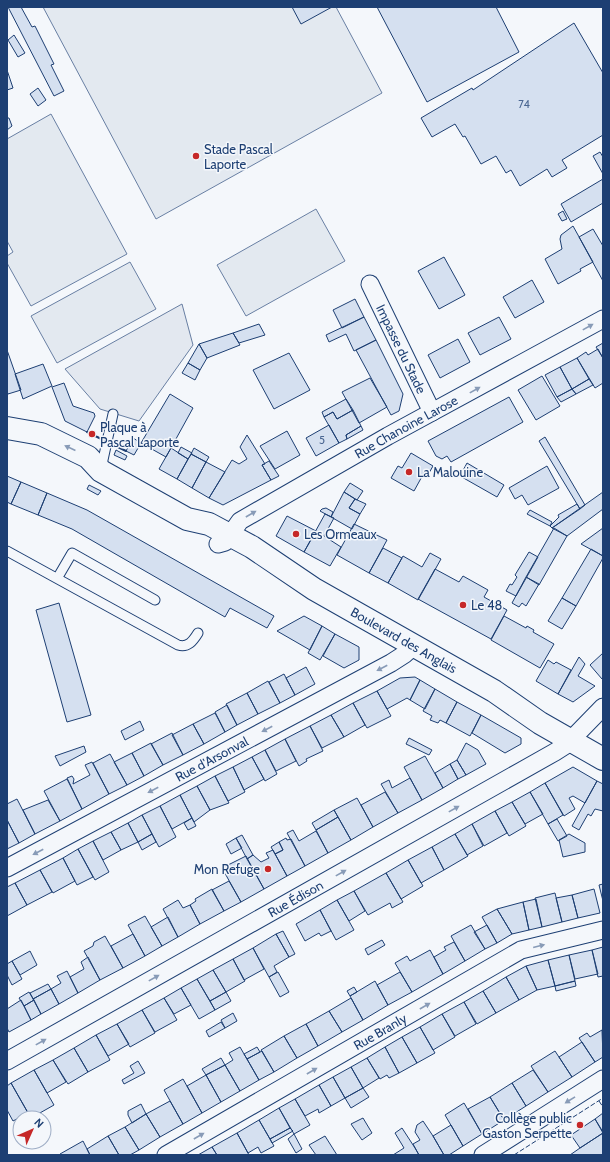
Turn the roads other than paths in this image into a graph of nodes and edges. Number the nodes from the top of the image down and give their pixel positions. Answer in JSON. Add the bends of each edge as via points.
{"nodes":[{"id":1,"x":370,"y":284,"type":"dead end"},
{"id":2,"x":603,"y":319,"type":"edge"},
{"id":3,"x":432,"y":412,"type":"junction"},
{"id":4,"x":113,"y":414,"type":"dead end"},
{"id":5,"x":11,"y":429,"type":"edge"},
{"id":6,"x":101,"y":471,"type":"junction"},
{"id":7,"x":224,"y":540,"type":"junction"},
{"id":8,"x":7,"y":551,"type":"edge"},
{"id":9,"x":58,"y":577,"type":"junction"},
{"id":10,"x":155,"y":600,"type":"dead end"},
{"id":11,"x":198,"y":633,"type":"dead end"},
{"id":12,"x":414,"y":646,"type":"junction"},
{"id":13,"x":603,"y":707,"type":"edge"},
{"id":14,"x":574,"y":735,"type":"junction"},
{"id":15,"x":603,"y":745,"type":"edge"},
{"id":16,"x":603,"y":759,"type":"edge"},
{"id":17,"x":7,"y":868,"type":"edge"},
{"id":18,"x":603,"y":930,"type":"edge"},
{"id":19,"x":7,"y":1061,"type":"edge"},
{"id":20,"x":603,"y":1079,"type":"edge"},
{"id":21,"x":166,"y":1155,"type":"edge"},
{"id":22,"x":483,"y":1155,"type":"edge"}],
"edges":[{"from":1,"to":3,"type":"street","name":"Impasse du Stade"},
{"from":3,"to":2,"type":"street","name":"Rue Chanoine Larose","one_way":true},
{"from":7,"to":3,"type":"street","name":"Rue Chanoine Larose","one_way":true,"via":[[240,521]]},
{"from":4,"to":6,"type":"lane"},
{"from":5,"to":6,"type":"main road","name":"Boulevard des Anglais","via":[[41,434],[88,457]]},
{"from":6,"to":7,"type":"main road","name":"Boulevard des Anglais","via":[[187,519],[209,524]]},
{"from":7,"to":12,"type":"main road","name":"Boulevard des Anglais","via":[[252,547],[314,589]]},
{"from":8,"to":9,"type":"lane"},
{"from":9,"to":10,"type":"lane","via":[[72,553]]},
{"from":9,"to":11,"type":"lane","via":[[178,645],[190,644]]},
{"from":12,"to":14,"type":"main road","name":"Boulevard des Anglais","via":[[494,691],[540,724]]},
{"from":12,"to":17,"type":"street","name":"Rue d'Arsonval","one_way":true,"via":[[391,663]]},
{"from":13,"to":14,"type":"street","name":"Rue Édison"},
{"from":14,"to":15,"type":"main road","name":"Boulevard des Anglais"},
{"from":14,"to":16,"type":"main road","name":"Boulevard des Anglais"},
{"from":19,"to":14,"type":"street","name":"Rue Édison","one_way":true,"via":[[555,752]]},
{"from":21,"to":18,"type":"street","name":"Rue Branly","one_way":true,"via":[[521,950]]},
{"from":20,"to":22,"type":"street","one_way":true}]}
